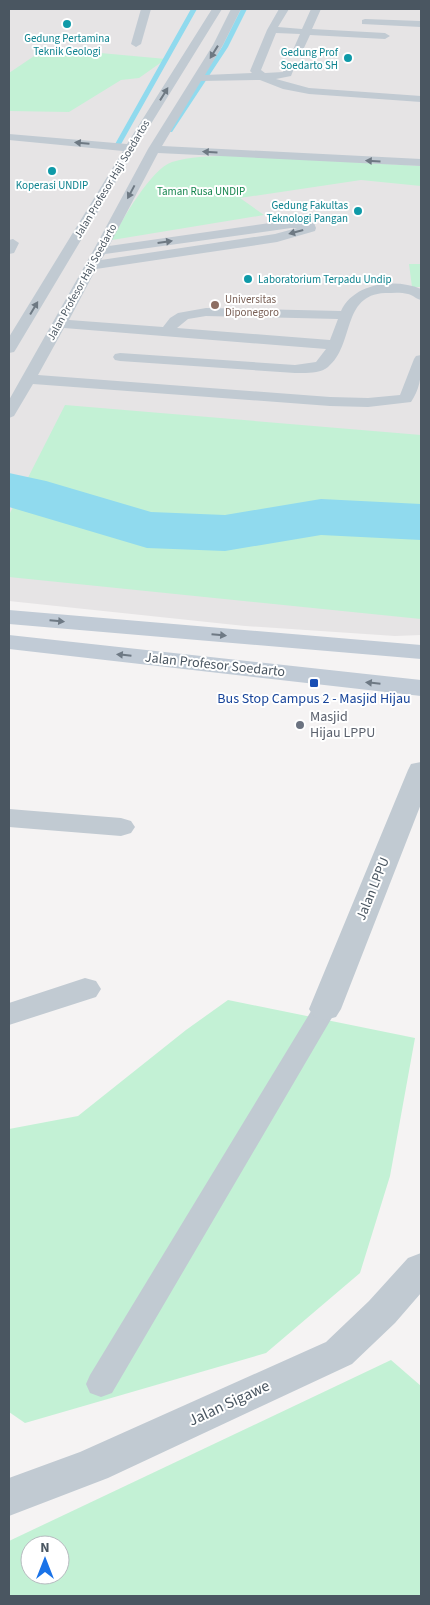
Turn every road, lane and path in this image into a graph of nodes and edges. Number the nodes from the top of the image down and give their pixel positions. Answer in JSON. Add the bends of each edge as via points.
{"nodes":[{"id":1,"x":146,"y":9,"type":"edge"},
{"id":2,"x":218,"y":9,"type":"edge"},
{"id":3,"x":236,"y":9,"type":"edge"},
{"id":4,"x":284,"y":9,"type":"edge"},
{"id":5,"x":316,"y":9,"type":"edge"},
{"id":6,"x":352,"y":21,"type":"dead end"},
{"id":7,"x":421,"y":24,"type":"edge"},
{"id":8,"x":272,"y":30,"type":"junction"},
{"id":9,"x":307,"y":32,"type":"junction"},
{"id":10,"x":385,"y":36,"type":"dead end"},
{"id":11,"x":136,"y":44,"type":"dead end"},
{"id":12,"x":298,"y":50,"type":"dead end"},
{"id":13,"x":290,"y":66,"type":"dead end"},
{"id":14,"x":261,"y":77,"type":"junction"},
{"id":15,"x":197,"y":78,"type":"junction"},
{"id":16,"x":421,"y":99,"type":"edge"},
{"id":17,"x":9,"y":137,"type":"edge"},
{"id":18,"x":130,"y":148,"type":"junction"},
{"id":19,"x":154,"y":149,"type":"junction"},
{"id":20,"x":421,"y":163,"type":"edge"},
{"id":21,"x":100,"y":251,"type":"junction"},
{"id":22,"x":91,"y":266,"type":"junction"},
{"id":23,"x":421,"y":296,"type":"edge"},
{"id":24,"x":313,"y":314,"type":"junction"},
{"id":25,"x":346,"y":315,"type":"junction"},
{"id":26,"x":59,"y":323,"type":"junction"},
{"id":27,"x":167,"y":332,"type":"junction"},
{"id":28,"x":14,"y":333,"type":"edge"},
{"id":29,"x":308,"y":342,"type":"junction"},
{"id":30,"x":336,"y":345,"type":"junction"},
{"id":31,"x":9,"y":350,"type":"edge"},
{"id":32,"x":120,"y":357,"type":"dead end"},
{"id":33,"x":421,"y":359,"type":"edge"},
{"id":34,"x":28,"y":378,"type":"junction"},
{"id":35,"x":414,"y":398,"type":"edge"},
{"id":36,"x":9,"y":413,"type":"edge"},
{"id":37,"x":9,"y":617,"type":"edge"},
{"id":38,"x":9,"y":642,"type":"edge"},
{"id":39,"x":421,"y":652,"type":"edge"},
{"id":40,"x":421,"y":688,"type":"edge"},
{"id":41,"x":421,"y":771,"type":"edge"},
{"id":42,"x":9,"y":818,"type":"edge"},
{"id":43,"x":121,"y":827,"type":"dead end"},
{"id":44,"x":84,"y":989,"type":"dead end"},
{"id":45,"x":325,"y":1009,"type":"joint"},
{"id":46,"x":9,"y":1014,"type":"edge"},
{"id":47,"x":421,"y":1268,"type":"edge"},
{"id":48,"x":102,"y":1384,"type":"dead end"},
{"id":49,"x":9,"y":1497,"type":"edge"}],
"edges":[{"from":1,"to":11,"type":"lane"},
{"from":18,"to":2,"type":"lane","name":"Jalan Profesor Haji Soedartos","one_way":true},
{"from":3,"to":15,"type":"lane","name":"Jalan Profesor Haji Soedarto","one_way":true},
{"from":4,"to":8,"type":"lane"},
{"from":5,"to":9,"type":"lane","via":[[317,20]]},
{"from":6,"to":7,"type":"lane"},
{"from":8,"to":9,"type":"lane"},
{"from":8,"to":14,"type":"lane","via":[[255,71]]},
{"from":9,"to":10,"type":"lane"},
{"from":9,"to":12,"type":"lane"},
{"from":13,"to":14,"type":"lane","via":[[287,74]]},
{"from":14,"to":15,"type":"lane"},
{"from":14,"to":16,"type":"lane","via":[[294,89]]},
{"from":15,"to":19,"type":"lane","name":"Jalan Profesor Haji Soedarto"},
{"from":18,"to":17,"type":"lane","one_way":true},
{"from":28,"to":18,"type":"lane","name":"Jalan Profesor Haji Soedartos","one_way":true},
{"from":20,"to":19,"type":"lane","one_way":true},
{"from":19,"to":21,"type":"lane","name":"Jalan Profesor Haji Soedarto","one_way":true},
{"from":21,"to":22,"type":"lane","name":"Jalan Profesor Haji Soedarto"},
{"from":21,"to":22,"type":"lane","one_way":true,"via":[[291,224],[304,224],[310,228],[277,238]]},
{"from":22,"to":26,"type":"lane","name":"Jalan Profesor Haji Soedarto"},
{"from":23,"to":25,"type":"lane","via":[[405,289],[364,291],[355,298]]},
{"from":24,"to":25,"type":"lane"},
{"from":24,"to":27,"type":"lane","via":[[206,312],[174,320]]},
{"from":24,"to":29,"type":"lane"},
{"from":25,"to":30,"type":"lane"},
{"from":26,"to":27,"type":"lane"},
{"from":26,"to":34,"type":"lane","name":"Jalan Profesor Haji Soedarto"},
{"from":27,"to":29,"type":"lane"},
{"from":28,"to":31,"type":"lane","name":"Jalan Profesor Haji Soedartos"},
{"from":29,"to":30,"type":"lane"},
{"from":30,"to":32,"type":"lane","via":[[323,365],[303,368]]},
{"from":33,"to":35,"type":"lane"},
{"from":34,"to":35,"type":"lane","via":[[348,402]]},
{"from":34,"to":36,"type":"lane","name":"Jalan Profesor Haji Soedarto"},
{"from":37,"to":39,"type":"street","one_way":true},
{"from":40,"to":38,"type":"street","name":"Jalan Profesor Soedarto","one_way":true},
{"from":41,"to":45,"type":"street","name":"Jalan LPPU"},
{"from":42,"to":43,"type":"street"},
{"from":44,"to":46,"type":"street"},
{"from":45,"to":48,"type":"lane"},
{"from":47,"to":49,"type":"street","name":"Jalan Sigawe","via":[[339,1353],[94,1465]]}]}
